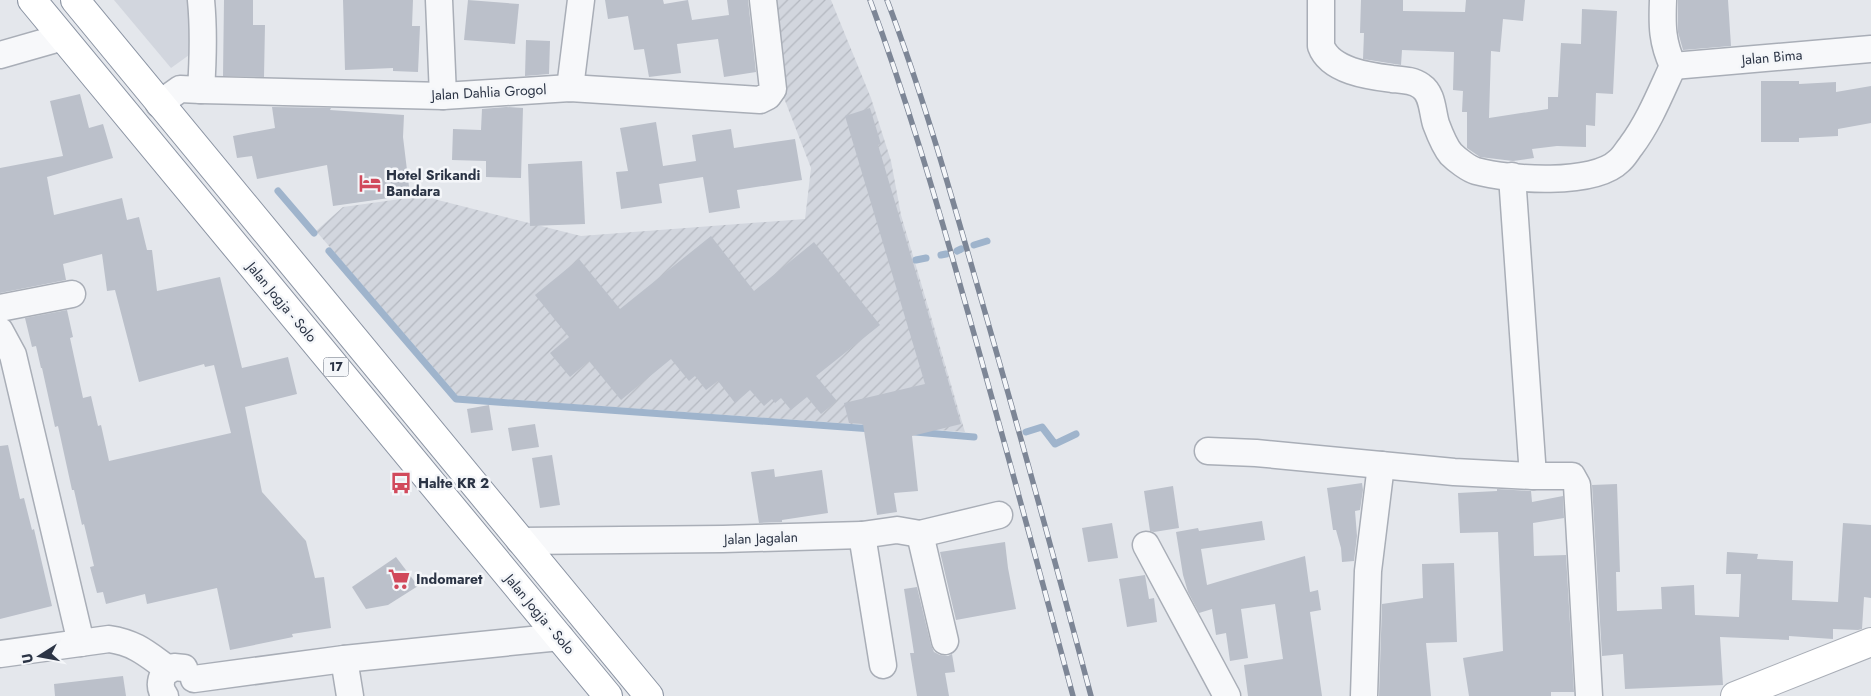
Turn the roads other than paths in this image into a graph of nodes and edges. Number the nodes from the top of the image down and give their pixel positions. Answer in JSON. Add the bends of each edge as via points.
{"nodes":[{"id":1,"x":32,"y":0,"type":"edge"},
{"id":2,"x":75,"y":0,"type":"edge"},
{"id":3,"x":201,"y":0,"type":"edge"},
{"id":4,"x":439,"y":0,"type":"edge"},
{"id":5,"x":581,"y":0,"type":"edge"},
{"id":6,"x":763,"y":0,"type":"edge"},
{"id":7,"x":1321,"y":0,"type":"edge"},
{"id":8,"x":1663,"y":0,"type":"edge"},
{"id":9,"x":63,"y":37,"type":"junction"},
{"id":10,"x":1871,"y":48,"type":"edge"},
{"id":11,"x":0,"y":55,"type":"edge"},
{"id":12,"x":1673,"y":66,"type":"junction"},
{"id":13,"x":570,"y":88,"type":"junction"},
{"id":14,"x":200,"y":90,"type":"junction"},
{"id":15,"x":443,"y":96,"type":"junction"},
{"id":16,"x":159,"y":104,"type":"junction"},
{"id":17,"x":1512,"y":176,"type":"junction"},
{"id":18,"x":292,"y":262,"type":"junction"},
{"id":19,"x":267,"y":284,"type":"junction"},
{"id":20,"x":72,"y":294,"type":"dead end"},
{"id":21,"x":0,"y":308,"type":"edge"},
{"id":22,"x":0,"y":331,"type":"edge"},
{"id":23,"x":1208,"y":451,"type":"dead end"},
{"id":24,"x":1381,"y":465,"type":"junction"},
{"id":25,"x":1533,"y":476,"type":"junction"},
{"id":26,"x":999,"y":515,"type":"dead end"},
{"id":27,"x":920,"y":534,"type":"junction"},
{"id":28,"x":862,"y":535,"type":"junction"},
{"id":29,"x":520,"y":541,"type":"junction"},
{"id":30,"x":1146,"y":545,"type":"dead end"},
{"id":31,"x":560,"y":637,"type":"junction"},
{"id":32,"x":945,"y":641,"type":"dead end"},
{"id":33,"x":1871,"y":642,"type":"edge"},
{"id":34,"x":81,"y":643,"type":"junction"},
{"id":35,"x":0,"y":654,"type":"edge"},
{"id":36,"x":344,"y":658,"type":"junction"},
{"id":37,"x":883,"y":665,"type":"dead end"},
{"id":38,"x":168,"y":670,"type":"junction"},
{"id":39,"x":193,"y":687,"type":"edge"},
{"id":40,"x":164,"y":696,"type":"edge"},
{"id":41,"x":350,"y":696,"type":"edge"},
{"id":42,"x":608,"y":696,"type":"edge"},
{"id":43,"x":649,"y":696,"type":"edge"},
{"id":44,"x":1227,"y":696,"type":"edge"},
{"id":45,"x":1364,"y":696,"type":"edge"},
{"id":46,"x":1589,"y":696,"type":"edge"},
{"id":47,"x":1735,"y":696,"type":"edge"}],
"edges":[{"from":1,"to":9,"type":"main road","name":"Jalan Jogja - Solo","number":"17"},
{"from":2,"to":16,"type":"main road","number":"17"},
{"from":3,"to":14,"type":"street","via":[[204,55]]},
{"from":4,"to":15,"type":"street"},
{"from":5,"to":13,"type":"street"},
{"from":6,"to":13,"type":"street","name":"Jalan Dahlia Grogol","via":[[772,90],[760,100]]},
{"from":7,"to":17,"type":"street","via":[[1321,46],[1331,62],[1348,70],[1412,81],[1423,87],[1430,96],[1436,125],[1451,153],[1474,171]]},
{"from":8,"to":12,"type":"street","via":[[1662,33]]},
{"from":9,"to":11,"type":"street"},
{"from":9,"to":19,"type":"main road","name":"Jalan Jogja - Solo","number":"17"},
{"from":10,"to":12,"type":"street","name":"Jalan Bima"},
{"from":12,"to":17,"type":"street","via":[[1644,127],[1619,162],[1600,173],[1580,177]]},
{"from":13,"to":15,"type":"street","name":"Jalan Dahlia Grogol"},
{"from":14,"to":15,"type":"street","name":"Jalan Dahlia Grogol"},
{"from":14,"to":16,"type":"street","name":"Jalan Dahlia Grogol","via":[[180,89]]},
{"from":16,"to":18,"type":"main road","number":"17"},
{"from":17,"to":25,"type":"street"},
{"from":18,"to":19,"type":"main road"},
{"from":18,"to":29,"type":"main road","number":"17"},
{"from":19,"to":31,"type":"main road","name":"Jalan Jogja - Solo","number":"17"},
{"from":20,"to":21,"type":"street"},
{"from":22,"to":34,"type":"street","via":[[13,355]]},
{"from":23,"to":24,"type":"street"},
{"from":24,"to":25,"type":"street"},
{"from":24,"to":45,"type":"street","via":[[1368,572]]},
{"from":25,"to":46,"type":"street","via":[[1572,476],[1577,485]]},
{"from":26,"to":27,"type":"street","name":"Jalan Jagalan"},
{"from":27,"to":28,"type":"street","name":"Jalan Jagalan","via":[[897,530]]},
{"from":27,"to":32,"type":"street"},
{"from":28,"to":29,"type":"street","name":"Jalan Jagalan"},
{"from":28,"to":37,"type":"street"},
{"from":29,"to":43,"type":"main road","number":"17"},
{"from":30,"to":44,"type":"street"},
{"from":31,"to":36,"type":"street"},
{"from":31,"to":42,"type":"main road","name":"Jalan Jogja - Solo","number":"17"},
{"from":33,"to":47,"type":"main road"},
{"from":34,"to":35,"type":"street"},
{"from":34,"to":38,"type":"street","via":[[109,639],[126,642]]},
{"from":36,"to":39,"type":"street"},
{"from":36,"to":41,"type":"street"},
{"from":38,"to":39,"type":"street","via":[[187,669]]},
{"from":38,"to":40,"type":"street","via":[[161,679]]}]}
